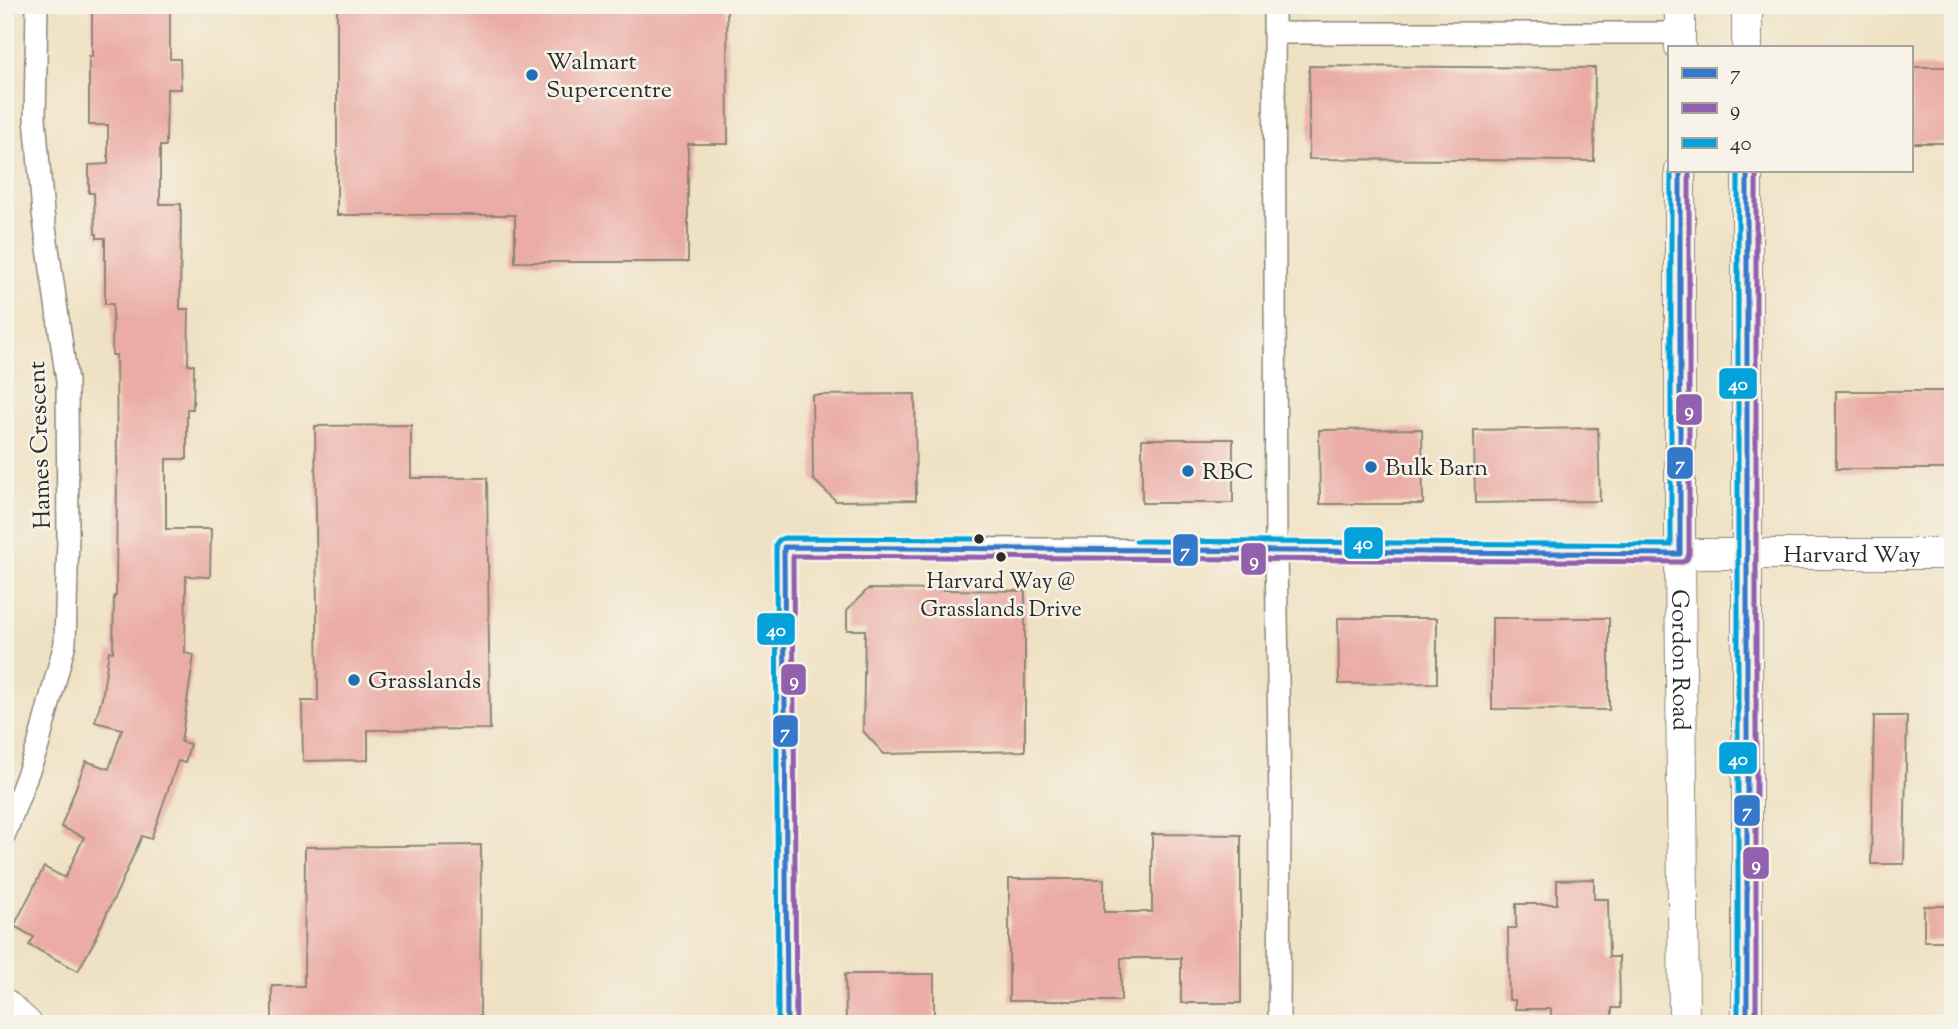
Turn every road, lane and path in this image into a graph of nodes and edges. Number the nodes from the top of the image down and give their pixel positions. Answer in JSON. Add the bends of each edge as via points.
{"nodes":[{"id":1,"x":37,"y":5,"type":"edge"},
{"id":2,"x":1274,"y":5,"type":"edge"},
{"id":3,"x":1747,"y":5,"type":"edge"},
{"id":4,"x":1680,"y":29,"type":"edge"},
{"id":5,"x":1275,"y":33,"type":"junction"},
{"id":6,"x":1747,"y":46,"type":"edge"},
{"id":7,"x":1680,"y":172,"type":"edge"},
{"id":8,"x":1747,"y":172,"type":"edge"},
{"id":9,"x":1276,"y":551,"type":"junction"},
{"id":10,"x":1680,"y":554,"type":"junction"},
{"id":11,"x":1953,"y":554,"type":"edge"},
{"id":12,"x":1747,"y":555,"type":"junction"},
{"id":13,"x":5,"y":834,"type":"edge"},
{"id":14,"x":5,"y":1004,"type":"edge"},
{"id":15,"x":27,"y":1024,"type":"edge"},
{"id":16,"x":787,"y":1024,"type":"edge"},
{"id":17,"x":1279,"y":1024,"type":"edge"},
{"id":18,"x":1684,"y":1024,"type":"edge"},
{"id":19,"x":1747,"y":1024,"type":"edge"}],
"edges":[{"from":1,"to":13,"type":"street","name":"Hames Crescent","via":[[35,118],[43,213],[67,381],[65,643],[38,746]]},
{"from":2,"to":5,"type":"street"},
{"from":3,"to":6,"type":"main road"},
{"from":4,"to":5,"type":"street"},
{"from":5,"to":9,"type":"street"},
{"from":7,"to":10,"type":"main road","name":"Gordon Road"},
{"from":8,"to":12,"type":"main road"},
{"from":9,"to":10,"type":"street","name":"Harvard Way"},
{"from":9,"to":16,"type":"street","name":"Harvard Way","via":[[784,547]]},
{"from":9,"to":17,"type":"street"},
{"from":10,"to":12,"type":"main road","name":"Harvard Way"},
{"from":10,"to":18,"type":"main road","name":"Gordon Road"},
{"from":11,"to":12,"type":"main road","name":"Harvard Way"},
{"from":12,"to":19,"type":"main road"},
{"from":14,"to":15,"type":"main road"}]}
